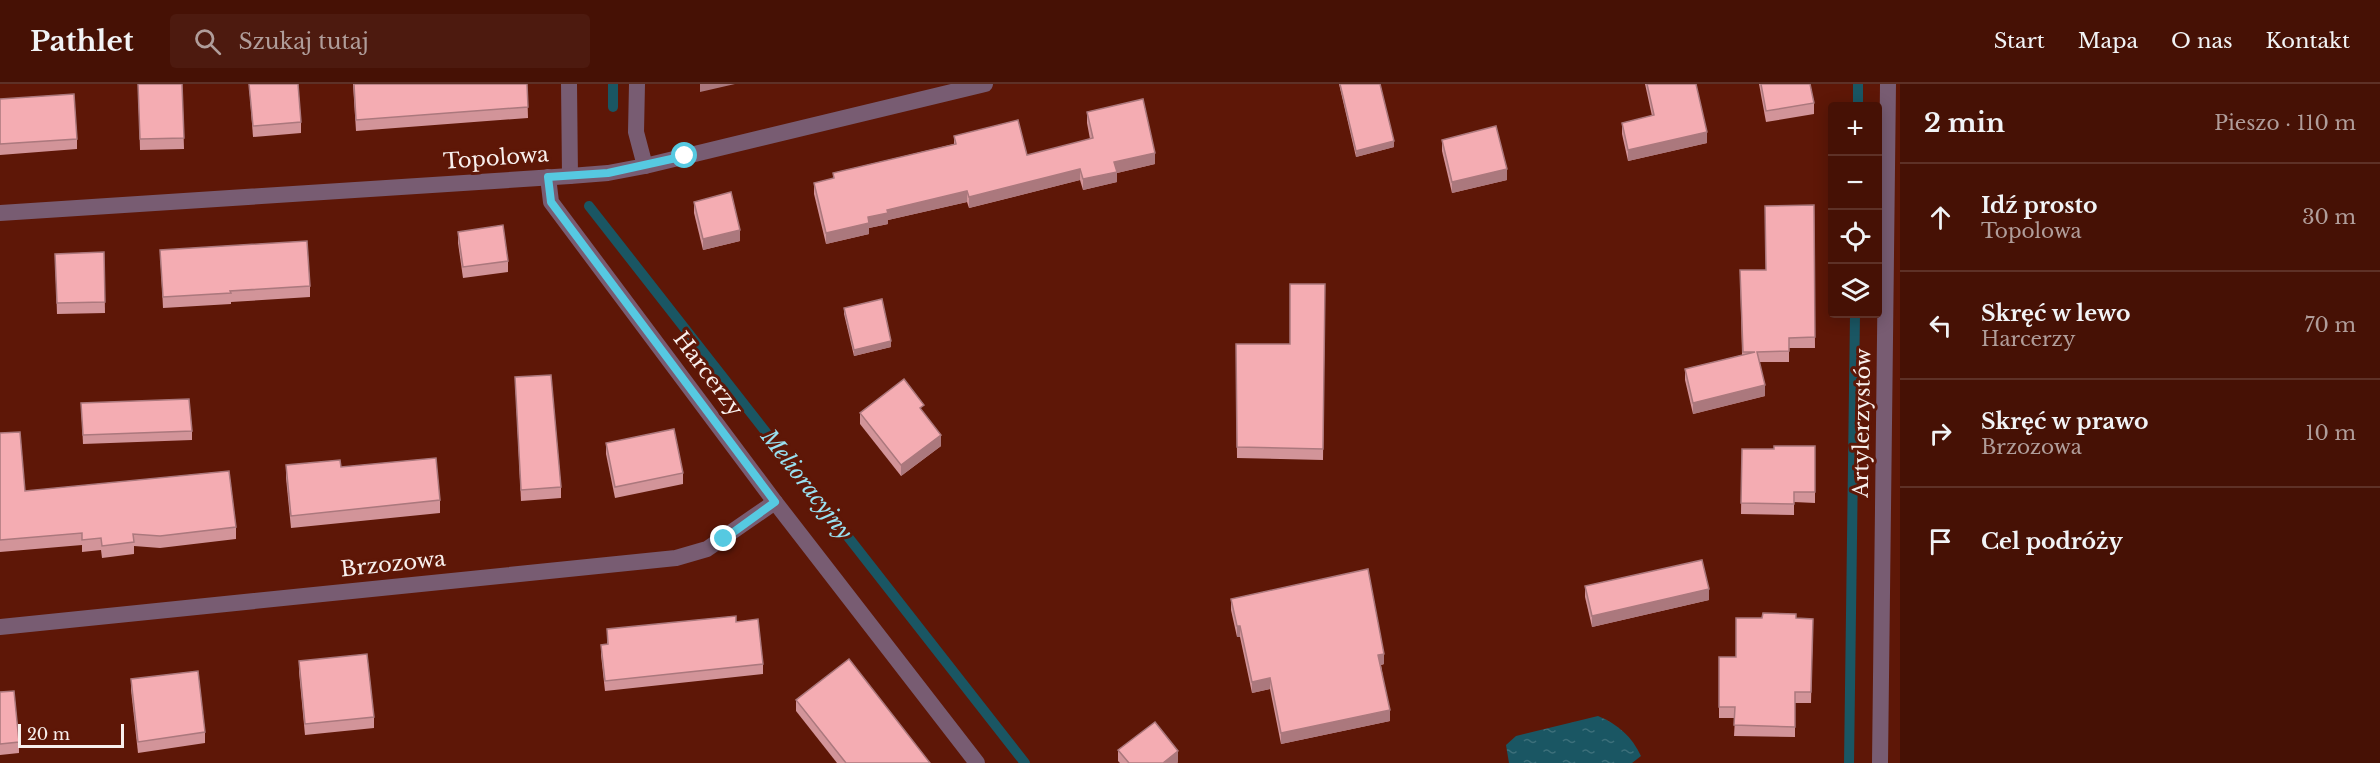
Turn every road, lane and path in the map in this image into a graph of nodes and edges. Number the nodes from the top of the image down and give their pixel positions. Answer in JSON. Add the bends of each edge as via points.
{"nodes":[{"id":1,"x":569,"y":84,"type":"edge"},
{"id":2,"x":637,"y":84,"type":"edge"},
{"id":3,"x":985,"y":84,"type":"edge"},
{"id":4,"x":1888,"y":84,"type":"edge"},
{"id":5,"x":645,"y":166,"type":"junction"},
{"id":6,"x":570,"y":176,"type":"junction"},
{"id":7,"x":548,"y":177,"type":"junction"},
{"id":8,"x":0,"y":213,"type":"edge"},
{"id":9,"x":1893,"y":258,"type":"edge"},
{"id":10,"x":775,"y":502,"type":"junction"},
{"id":11,"x":0,"y":627,"type":"edge"},
{"id":12,"x":977,"y":763,"type":"edge"},
{"id":13,"x":1880,"y":763,"type":"edge"}],
"edges":[{"from":1,"to":6,"type":"street"},
{"from":2,"to":5,"type":"street","via":[[636,132]]},
{"from":3,"to":5,"type":"street","name":"Topolowa"},
{"from":4,"to":9,"type":"street","name":"Artylerzystów"},
{"from":5,"to":6,"type":"street","name":"Topolowa"},
{"from":6,"to":7,"type":"street","name":"Topolowa"},
{"from":7,"to":8,"type":"street","name":"Topolowa"},
{"from":7,"to":10,"type":"street","name":"Harcerzy","via":[[551,202]]},
{"from":9,"to":13,"type":"street","name":"Artylerzystów"},
{"from":10,"to":11,"type":"street","name":"Brzozowa","via":[[707,549],[676,558]]},
{"from":10,"to":12,"type":"street","name":"Harcerzy"}]}
